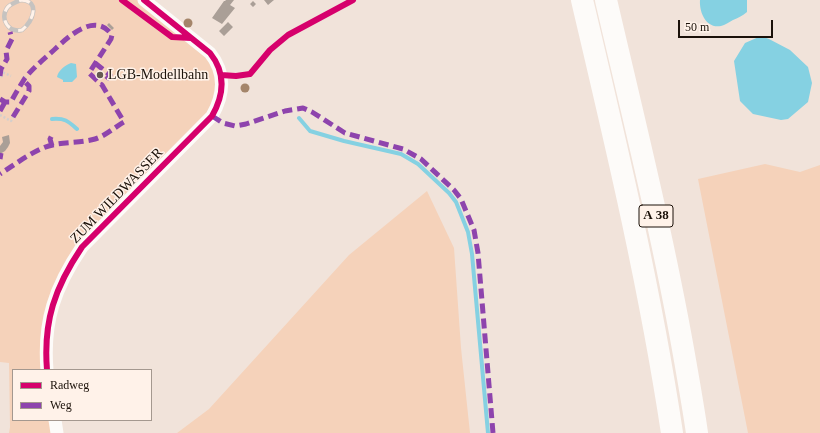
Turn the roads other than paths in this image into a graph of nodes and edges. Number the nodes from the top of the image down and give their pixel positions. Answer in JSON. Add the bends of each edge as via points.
{"nodes":[{"id":1,"x":144,"y":0,"type":"edge"},
{"id":2,"x":582,"y":0,"type":"edge"},
{"id":3,"x":606,"y":0,"type":"edge"},
{"id":4,"x":47,"y":369,"type":"edge"},
{"id":5,"x":55,"y":421,"type":"edge"},
{"id":6,"x":57,"y":433,"type":"edge"},
{"id":7,"x":672,"y":433,"type":"edge"},
{"id":8,"x":697,"y":433,"type":"edge"}],
"edges":[{"from":1,"to":4,"type":"street","name":"ZUM WILDWASSER","via":[[210,53],[221,75],[222,91],[212,116],[82,247],[69,266],[52,307],[47,331]]},
{"from":2,"to":7,"type":"highway","number":"A 38","via":[[642,262]]},
{"from":3,"to":8,"type":"highway","number":"A 38","via":[[664,252]]},
{"from":5,"to":6,"type":"street"}]}
